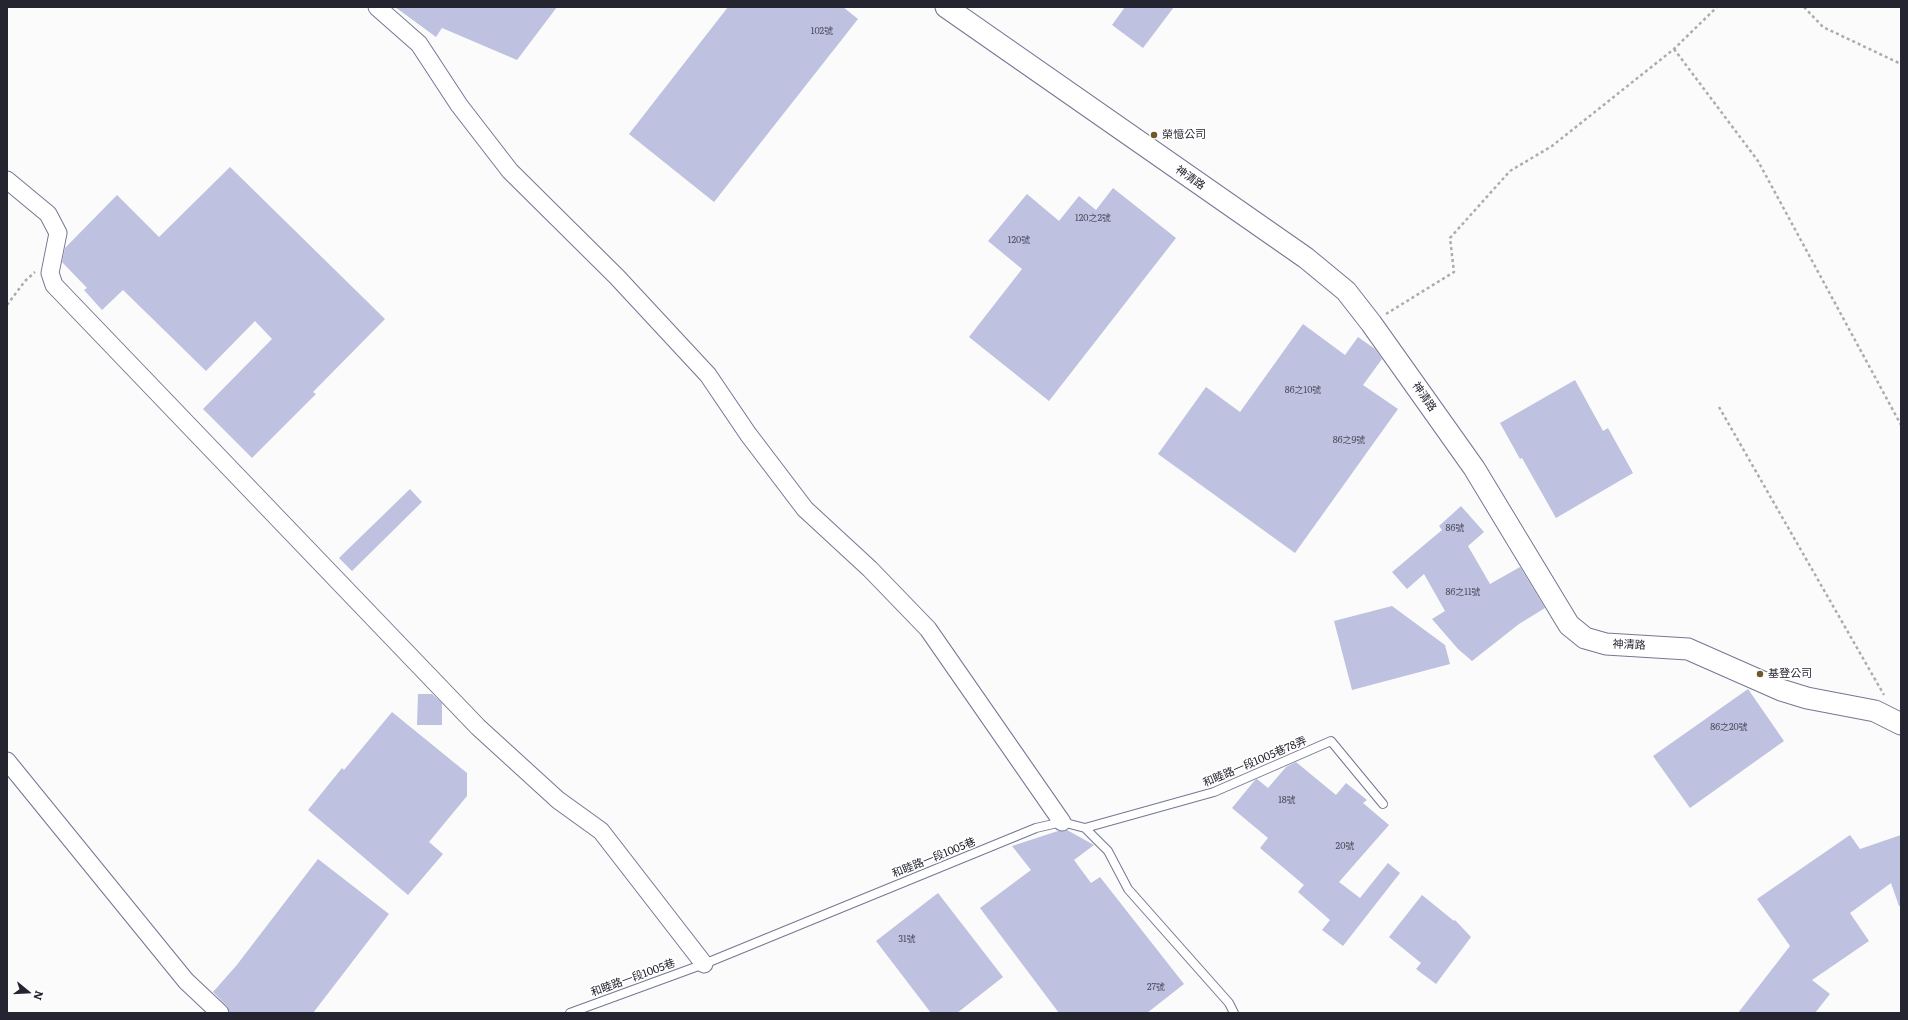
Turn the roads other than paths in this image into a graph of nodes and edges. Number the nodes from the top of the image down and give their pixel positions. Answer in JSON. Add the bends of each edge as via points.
{"nodes":[{"id":1,"x":377,"y":7,"type":"edge"},
{"id":2,"x":946,"y":7,"type":"edge"},
{"id":3,"x":7,"y":180,"type":"edge"},
{"id":4,"x":1901,"y":724,"type":"edge"},
{"id":5,"x":7,"y":761,"type":"edge"},
{"id":6,"x":1383,"y":804,"type":"dead end"},
{"id":7,"x":1062,"y":822,"type":"junction"},
{"id":8,"x":1085,"y":828,"type":"junction"},
{"id":9,"x":704,"y":964,"type":"junction"},
{"id":10,"x":220,"y":1013,"type":"edge"},
{"id":11,"x":570,"y":1013,"type":"edge"},
{"id":12,"x":1234,"y":1013,"type":"edge"}],
"edges":[{"from":1,"to":7,"type":"street","via":[[419,44],[459,105],[510,171],[617,277],[708,375],[748,434],[805,509],[870,569],[928,628]]},
{"from":2,"to":4,"type":"street","name":"神清路","via":[[1306,258],[1346,291],[1474,468],[1569,625],[1585,638],[1606,644],[1688,649],[1781,690],[1807,698],[1875,711]]},
{"from":3,"to":9,"type":"street","via":[[48,214],[58,233],[50,274],[54,284],[478,727],[558,800],[601,831]]},
{"from":5,"to":10,"type":"street","via":[[186,981]]},
{"from":6,"to":8,"type":"lane","name":"和睦路一段1005巷78弄","via":[[1331,741],[1214,792]]},
{"from":7,"to":8,"type":"lane","name":"和睦路一段1005巷"},
{"from":7,"to":9,"type":"lane","name":"和睦路一段1005巷","via":[[1036,828]]},
{"from":8,"to":12,"type":"lane","via":[[1108,851],[1128,889],[1229,1003]]},
{"from":9,"to":11,"type":"lane","name":"和睦路一段1005巷"}]}
